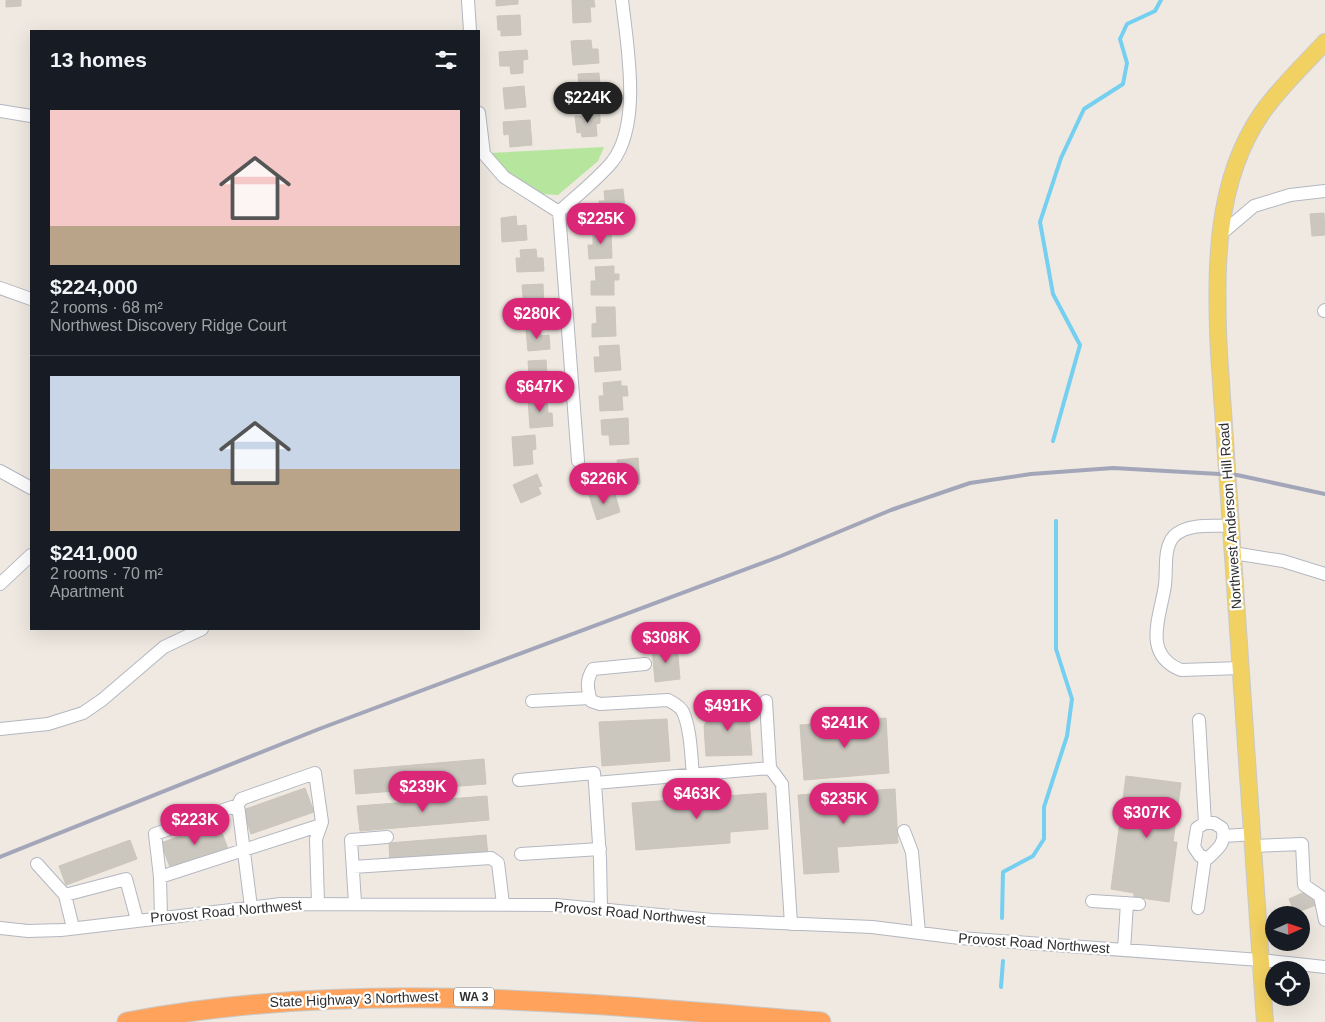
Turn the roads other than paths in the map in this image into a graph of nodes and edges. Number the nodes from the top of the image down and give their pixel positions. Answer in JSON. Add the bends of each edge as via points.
{"nodes":[{"id":1,"x":468,"y":0,"type":"edge"},
{"id":2,"x":622,"y":0,"type":"edge"},
{"id":3,"x":470,"y":30,"type":"edge"},
{"id":4,"x":1325,"y":42,"type":"edge"},
{"id":5,"x":0,"y":111,"type":"edge"},
{"id":6,"x":30,"y":116,"type":"edge"},
{"id":7,"x":480,"y":121,"type":"edge"},
{"id":8,"x":1325,"y":191,"type":"edge"},
{"id":9,"x":559,"y":212,"type":"junction"},
{"id":10,"x":1221,"y":234,"type":"junction"},
{"id":11,"x":0,"y":288,"type":"edge"},
{"id":12,"x":30,"y":298,"type":"edge"},
{"id":13,"x":578,"y":461,"type":"dead end"},
{"id":14,"x":0,"y":471,"type":"edge"},
{"id":15,"x":30,"y":487,"type":"edge"},
{"id":16,"x":1230,"y":526,"type":"junction"},
{"id":17,"x":1232,"y":554,"type":"junction"},
{"id":18,"x":30,"y":557,"type":"edge"},
{"id":19,"x":1325,"y":574,"type":"edge"},
{"id":20,"x":0,"y":584,"type":"edge"},
{"id":21,"x":200,"y":630,"type":"edge"},
{"id":22,"x":645,"y":664,"type":"dead end"},
{"id":23,"x":1241,"y":668,"type":"junction"},
{"id":24,"x":590,"y":698,"type":"junction"},
{"id":25,"x":532,"y":701,"type":"dead end"},
{"id":26,"x":766,"y":701,"type":"dead end"},
{"id":27,"x":1199,"y":720,"type":"dead end"},
{"id":28,"x":0,"y":729,"type":"edge"},
{"id":29,"x":770,"y":768,"type":"junction"},
{"id":30,"x":694,"y":775,"type":"junction"},
{"id":31,"x":519,"y":780,"type":"dead end"},
{"id":32,"x":595,"y":783,"type":"junction"},
{"id":33,"x":238,"y":805,"type":"junction"},
{"id":34,"x":1206,"y":823,"type":"junction"},
{"id":35,"x":321,"y":825,"type":"junction"},
{"id":36,"x":904,"y":831,"type":"dead end"},
{"id":37,"x":1224,"y":836,"type":"junction"},
{"id":38,"x":387,"y":837,"type":"dead end"},
{"id":39,"x":1253,"y":840,"type":"junction"},
{"id":40,"x":600,"y":849,"type":"junction"},
{"id":41,"x":244,"y":851,"type":"junction"},
{"id":42,"x":521,"y":854,"type":"dead end"},
{"id":43,"x":1205,"y":858,"type":"junction"},
{"id":44,"x":37,"y":864,"type":"dead end"},
{"id":45,"x":353,"y":867,"type":"junction"},
{"id":46,"x":160,"y":877,"type":"junction"},
{"id":47,"x":65,"y":895,"type":"junction"},
{"id":48,"x":1092,"y":901,"type":"dead end"},
{"id":49,"x":355,"y":903,"type":"junction"},
{"id":50,"x":318,"y":904,"type":"junction"},
{"id":51,"x":503,"y":904,"type":"junction"},
{"id":52,"x":251,"y":907,"type":"junction"},
{"id":53,"x":1198,"y":908,"type":"dead end"},
{"id":54,"x":601,"y":909,"type":"junction"},
{"id":55,"x":161,"y":917,"type":"junction"},
{"id":56,"x":137,"y":920,"type":"junction"},
{"id":57,"x":1325,"y":920,"type":"edge"},
{"id":58,"x":791,"y":924,"type":"junction"},
{"id":59,"x":0,"y":928,"type":"edge"},
{"id":60,"x":73,"y":928,"type":"junction"},
{"id":61,"x":919,"y":933,"type":"junction"},
{"id":62,"x":1124,"y":950,"type":"junction"},
{"id":63,"x":1260,"y":960,"type":"junction"},
{"id":64,"x":1325,"y":967,"type":"edge"},
{"id":65,"x":127,"y":1022,"type":"edge"},
{"id":66,"x":821,"y":1022,"type":"edge"},
{"id":67,"x":1265,"y":1022,"type":"edge"}],
"edges":[{"from":1,"to":3,"type":"street"},
{"from":2,"to":9,"type":"street","via":[[629,72],[628,129],[613,161]]},
{"from":4,"to":10,"type":"main road","name":"Northwest Anderson Hill Road","via":[[1270,103],[1245,142],[1232,176]]},
{"from":5,"to":6,"type":"street"},
{"from":7,"to":9,"type":"street","via":[[484,154],[504,177]]},
{"from":8,"to":10,"type":"street","via":[[1290,195],[1254,206]]},
{"from":9,"to":13,"type":"street"},
{"from":10,"to":16,"type":"main road","name":"Northwest Anderson Hill Road","via":[[1217,308]]},
{"from":11,"to":12,"type":"street"},
{"from":14,"to":15,"type":"street"},
{"from":16,"to":17,"type":"main road","name":"Northwest Anderson Hill Road"},
{"from":16,"to":23,"type":"street","via":[[1192,528],[1175,536],[1169,544],[1164,588],[1156,619],[1156,638],[1172,667],[1181,670]]},
{"from":17,"to":19,"type":"street","via":[[1283,561]]},
{"from":17,"to":23,"type":"main road","name":"Northwest Anderson Hill Road"},
{"from":18,"to":20,"type":"street"},
{"from":21,"to":28,"type":"street","via":[[164,647],[102,700],[83,712],[48,724]]},
{"from":22,"to":24,"type":"street","via":[[593,669],[588,677]]},
{"from":23,"to":39,"type":"main road","name":"Northwest Anderson Hill Road"},
{"from":24,"to":25,"type":"street"},
{"from":24,"to":30,"type":"street","via":[[600,704],[668,700],[677,705],[683,712]]},
{"from":26,"to":29,"type":"street"},
{"from":27,"to":34,"type":"street"},
{"from":29,"to":30,"type":"street"},
{"from":29,"to":58,"type":"street","via":[[782,784]]},
{"from":30,"to":32,"type":"street"},
{"from":31,"to":32,"type":"street","via":[[594,773]]},
{"from":32,"to":40,"type":"street"},
{"from":33,"to":35,"type":"street","via":[[241,799],[315,773]]},
{"from":33,"to":41,"type":"street"},
{"from":33,"to":46,"type":"street","via":[[155,834]]},
{"from":34,"to":37,"type":"street","via":[[1222,828]]},
{"from":34,"to":43,"type":"street","via":[[1197,828],[1194,846]]},
{"from":35,"to":41,"type":"street"},
{"from":35,"to":50,"type":"street","via":[[316,839]]},
{"from":36,"to":61,"type":"street","via":[[912,852]]},
{"from":37,"to":39,"type":"street"},
{"from":37,"to":43,"type":"street","via":[[1220,847]]},
{"from":38,"to":45,"type":"street","via":[[351,840]]},
{"from":39,"to":57,"type":"street","via":[[1302,844],[1304,885],[1320,896]]},
{"from":39,"to":63,"type":"main road","name":"Northwest Anderson Hill Road"},
{"from":40,"to":42,"type":"street"},
{"from":40,"to":54,"type":"street"},
{"from":41,"to":46,"type":"street"},
{"from":41,"to":52,"type":"street"},
{"from":43,"to":53,"type":"street"},
{"from":44,"to":47,"type":"street"},
{"from":45,"to":49,"type":"street"},
{"from":45,"to":51,"type":"street","via":[[491,858],[498,863],[500,870]]},
{"from":46,"to":55,"type":"street"},
{"from":47,"to":56,"type":"street","via":[[126,879]]},
{"from":47,"to":60,"type":"street"},
{"from":48,"to":62,"type":"street","via":[[1133,904]]},
{"from":49,"to":50,"type":"street","name":"Provost Road Northwest"},
{"from":49,"to":51,"type":"street","name":"Provost Road Northwest"},
{"from":50,"to":52,"type":"street","name":"Provost Road Northwest"},
{"from":51,"to":54,"type":"street","name":"Provost Road Northwest"},
{"from":52,"to":55,"type":"street","name":"Provost Road Northwest"},
{"from":54,"to":58,"type":"street","name":"Provost Road Northwest"},
{"from":55,"to":56,"type":"street","name":"Provost Road Northwest"},
{"from":56,"to":60,"type":"street","name":"Provost Road Northwest"},
{"from":58,"to":61,"type":"street","name":"Provost Road Northwest","via":[[872,927]]},
{"from":59,"to":60,"type":"street","name":"Provost Road Northwest","via":[[28,931]]},
{"from":61,"to":62,"type":"street","name":"Provost Road Northwest"},
{"from":62,"to":63,"type":"street","name":"Provost Road Northwest"},
{"from":63,"to":64,"type":"street","name":"Provost Road Northwest"},
{"from":63,"to":67,"type":"main road","name":"Northwest Anderson Hill Road"},
{"from":65,"to":66,"type":"highway","name":"State Highway 3 Northwest","number":"WA 3","via":[[191,1010],[264,1002],[423,996],[510,998]]}]}
